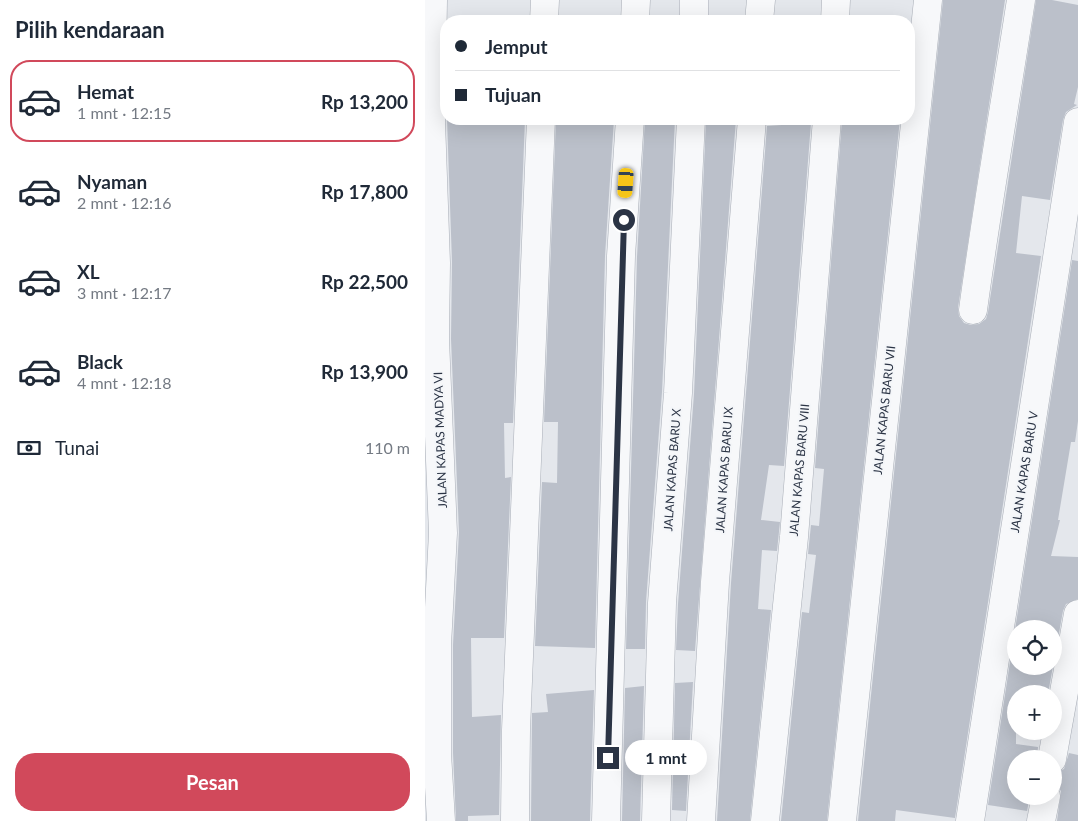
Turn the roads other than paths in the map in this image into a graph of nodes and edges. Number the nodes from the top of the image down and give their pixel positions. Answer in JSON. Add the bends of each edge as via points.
{"nodes":[{"id":1,"x":433,"y":0,"type":"edge"},
{"id":2,"x":545,"y":0,"type":"edge"},
{"id":3,"x":636,"y":0,"type":"edge"},
{"id":4,"x":694,"y":0,"type":"edge"},
{"id":5,"x":761,"y":0,"type":"edge"},
{"id":6,"x":836,"y":0,"type":"edge"},
{"id":7,"x":928,"y":0,"type":"edge"},
{"id":8,"x":1021,"y":0,"type":"edge"},
{"id":9,"x":544,"y":15,"type":"edge"},
{"id":10,"x":635,"y":15,"type":"edge"},
{"id":11,"x":694,"y":15,"type":"edge"},
{"id":12,"x":760,"y":15,"type":"edge"},
{"id":13,"x":835,"y":15,"type":"edge"},
{"id":14,"x":1078,"y":122,"type":"edge"},
{"id":15,"x":915,"y":124,"type":"edge"},
{"id":16,"x":541,"y":125,"type":"edge"},
{"id":17,"x":630,"y":125,"type":"edge"},
{"id":18,"x":691,"y":125,"type":"edge"},
{"id":19,"x":752,"y":125,"type":"edge"},
{"id":20,"x":827,"y":125,"type":"edge"},
{"id":21,"x":915,"y":125,"type":"edge"},
{"id":22,"x":973,"y":310,"type":"dead end"},
{"id":23,"x":1078,"y":614,"type":"edge"},
{"id":24,"x":1054,"y":750,"type":"edge"},
{"id":25,"x":1044,"y":805,"type":"edge"},
{"id":26,"x":441,"y":821,"type":"edge"},
{"id":27,"x":515,"y":821,"type":"edge"},
{"id":28,"x":606,"y":821,"type":"edge"},
{"id":29,"x":656,"y":821,"type":"edge"},
{"id":30,"x":701,"y":821,"type":"edge"},
{"id":31,"x":765,"y":821,"type":"edge"},
{"id":32,"x":842,"y":821,"type":"edge"},
{"id":33,"x":969,"y":821,"type":"edge"},
{"id":34,"x":1041,"y":821,"type":"edge"}],
"edges":[{"from":1,"to":26,"type":"street","name":"JALAN KAPAS MADYA VI","via":[[431,121],[437,263],[435,339],[443,533],[437,654]]},
{"from":2,"to":9,"type":"street"},
{"from":3,"to":10,"type":"street"},
{"from":4,"to":11,"type":"street"},
{"from":5,"to":12,"type":"street"},
{"from":6,"to":13,"type":"street"},
{"from":7,"to":15,"type":"street","name":"JALAN KAPAS BARU VII"},
{"from":8,"to":22,"type":"street"},
{"from":14,"to":33,"type":"street","name":"JALAN KAPAS BARU V"},
{"from":16,"to":27,"type":"street"},
{"from":17,"to":28,"type":"street","via":[[621,256]]},
{"from":18,"to":29,"type":"street","name":"JALAN KAPAS BARU X","via":[[678,393],[662,603]]},
{"from":19,"to":30,"type":"street","name":"JALAN KAPAS BARU IX","via":[[715,582]]},
{"from":20,"to":31,"type":"street","name":"JALAN KAPAS BARU VIII","via":[[794,537]]},
{"from":21,"to":32,"type":"street","name":"JALAN KAPAS BARU VII"},
{"from":23,"to":24,"type":"street"},
{"from":25,"to":34,"type":"street"}]}
